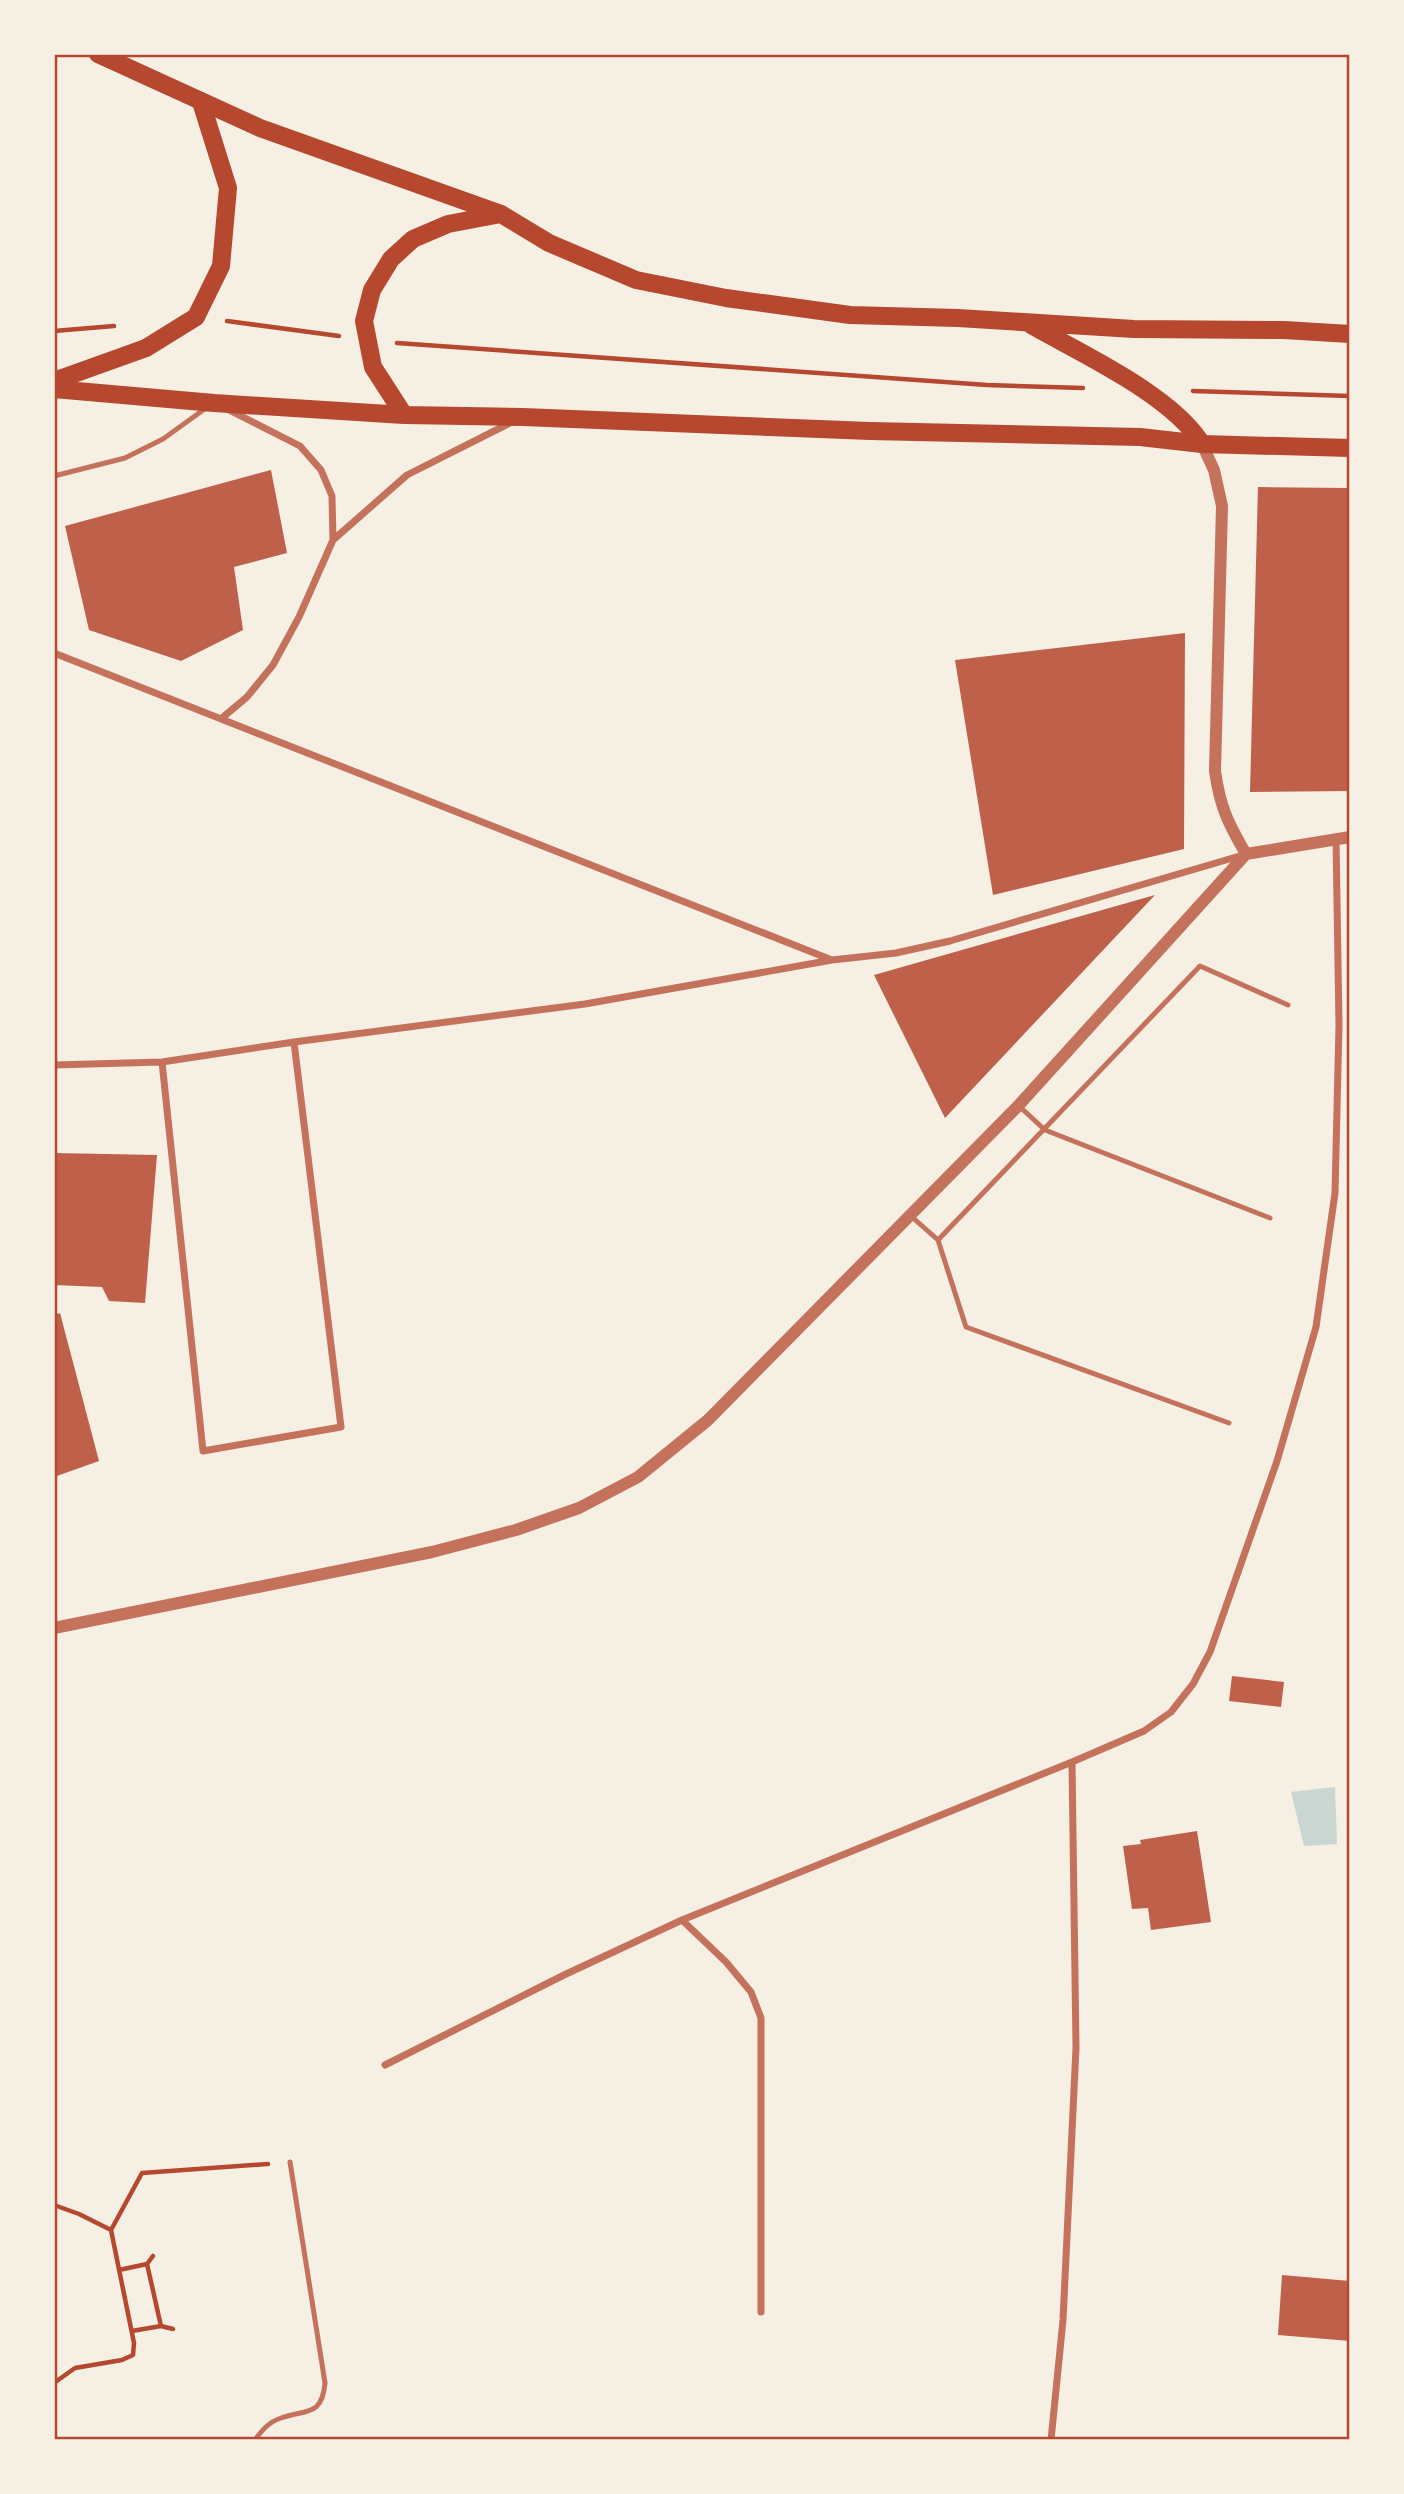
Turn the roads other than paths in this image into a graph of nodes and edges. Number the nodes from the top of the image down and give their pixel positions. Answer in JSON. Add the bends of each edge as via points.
{"nodes":[{"id":1,"x":98,"y":54,"type":"edge"},
{"id":2,"x":201,"y":102,"type":"junction"},
{"id":3,"x":501,"y":214,"type":"junction"},
{"id":4,"x":1027,"y":323,"type":"junction"},
{"id":5,"x":1350,"y":334,"type":"edge"},
{"id":6,"x":54,"y":381,"type":"edge"},
{"id":7,"x":54,"y":389,"type":"edge"},
{"id":8,"x":214,"y":403,"type":"junction"},
{"id":9,"x":404,"y":415,"type":"junction"},
{"id":10,"x":523,"y":417,"type":"junction"},
{"id":11,"x":1202,"y":444,"type":"junction"},
{"id":12,"x":1350,"y":448,"type":"edge"},
{"id":13,"x":54,"y":476,"type":"edge"},
{"id":14,"x":333,"y":540,"type":"junction"},
{"id":15,"x":54,"y":653,"type":"edge"},
{"id":16,"x":222,"y":718,"type":"junction"},
{"id":17,"x":1350,"y":837,"type":"edge"},
{"id":18,"x":1336,"y":839,"type":"junction"},
{"id":19,"x":1246,"y":854,"type":"junction"},
{"id":20,"x":832,"y":960,"type":"junction"},
{"id":21,"x":1288,"y":1005,"type":"dead end"},
{"id":22,"x":294,"y":1042,"type":"junction"},
{"id":23,"x":162,"y":1062,"type":"junction"},
{"id":24,"x":54,"y":1065,"type":"edge"},
{"id":25,"x":1018,"y":1106,"type":"junction"},
{"id":26,"x":1045,"y":1130,"type":"junction"},
{"id":27,"x":910,"y":1215,"type":"junction"},
{"id":28,"x":1270,"y":1218,"type":"dead end"},
{"id":29,"x":938,"y":1240,"type":"junction"},
{"id":30,"x":1229,"y":1423,"type":"dead end"},
{"id":31,"x":54,"y":1628,"type":"edge"},
{"id":32,"x":1072,"y":1762,"type":"junction"},
{"id":33,"x":682,"y":1920,"type":"junction"},
{"id":34,"x":385,"y":2065,"type":"dead end"},
{"id":35,"x":290,"y":2162,"type":"road end"},
{"id":36,"x":761,"y":2312,"type":"dead end"},
{"id":37,"x":255,"y":2440,"type":"edge"},
{"id":38,"x":1051,"y":2440,"type":"edge"}],
"edges":[{"from":1,"to":2,"type":"main road"},
{"from":2,"to":3,"type":"main road","via":[[260,128]]},
{"from":2,"to":6,"type":"main road","via":[[228,188],[221,266],[196,317],[146,348]]},
{"from":3,"to":4,"type":"main road","via":[[549,243],[636,281],[850,315]]},
{"from":3,"to":9,"type":"main road","via":[[448,224],[413,239],[391,259],[372,290],[364,321],[373,367]]},
{"from":4,"to":5,"type":"main road"},
{"from":4,"to":11,"type":"main road","via":[[1143,390],[1196,433]]},
{"from":7,"to":8,"type":"main road"},
{"from":8,"to":9,"type":"main road"},
{"from":8,"to":13,"type":"lane","via":[[163,439],[125,458]]},
{"from":8,"to":14,"type":"street","via":[[300,446],[321,470],[332,496]]},
{"from":9,"to":10,"type":"main road"},
{"from":10,"to":11,"type":"main road","via":[[1140,437]]},
{"from":10,"to":14,"type":"street","via":[[407,475]]},
{"from":11,"to":12,"type":"main road"},
{"from":11,"to":19,"type":"street","via":[[1222,506],[1215,771],[1220,802]]},
{"from":14,"to":16,"type":"street","via":[[274,665]]},
{"from":15,"to":16,"type":"street"},
{"from":16,"to":20,"type":"street"},
{"from":17,"to":18,"type":"street"},
{"from":18,"to":19,"type":"street"},
{"from":18,"to":32,"type":"street","via":[[1339,1025],[1335,1193],[1309,1351],[1268,1487],[1210,1652],[1193,1684],[1171,1712],[1144,1731]]},
{"from":19,"to":20,"type":"street","via":[[950,941]]},
{"from":19,"to":25,"type":"street"},
{"from":20,"to":22,"type":"street","via":[[585,1004]]},
{"from":21,"to":26,"type":"lane","via":[[1200,966]]},
{"from":22,"to":23,"type":"street"},
{"from":22,"to":23,"type":"street","via":[[341,1427],[203,1451]]},
{"from":23,"to":24,"type":"street"},
{"from":25,"to":26,"type":"lane"},
{"from":25,"to":27,"type":"street"},
{"from":26,"to":28,"type":"lane"},
{"from":26,"to":29,"type":"lane"},
{"from":27,"to":29,"type":"lane"},
{"from":27,"to":31,"type":"street","via":[[708,1420],[638,1477],[579,1508],[432,1552]]},
{"from":29,"to":30,"type":"lane","via":[[966,1327]]},
{"from":32,"to":33,"type":"street"},
{"from":32,"to":38,"type":"street","via":[[1076,2048],[1063,2320]]},
{"from":33,"to":34,"type":"street"},
{"from":33,"to":36,"type":"street","via":[[743,1982],[761,2018]]},
{"from":35,"to":37,"type":"lane","via":[[324,2398],[308,2413],[270,2423]]}]}
